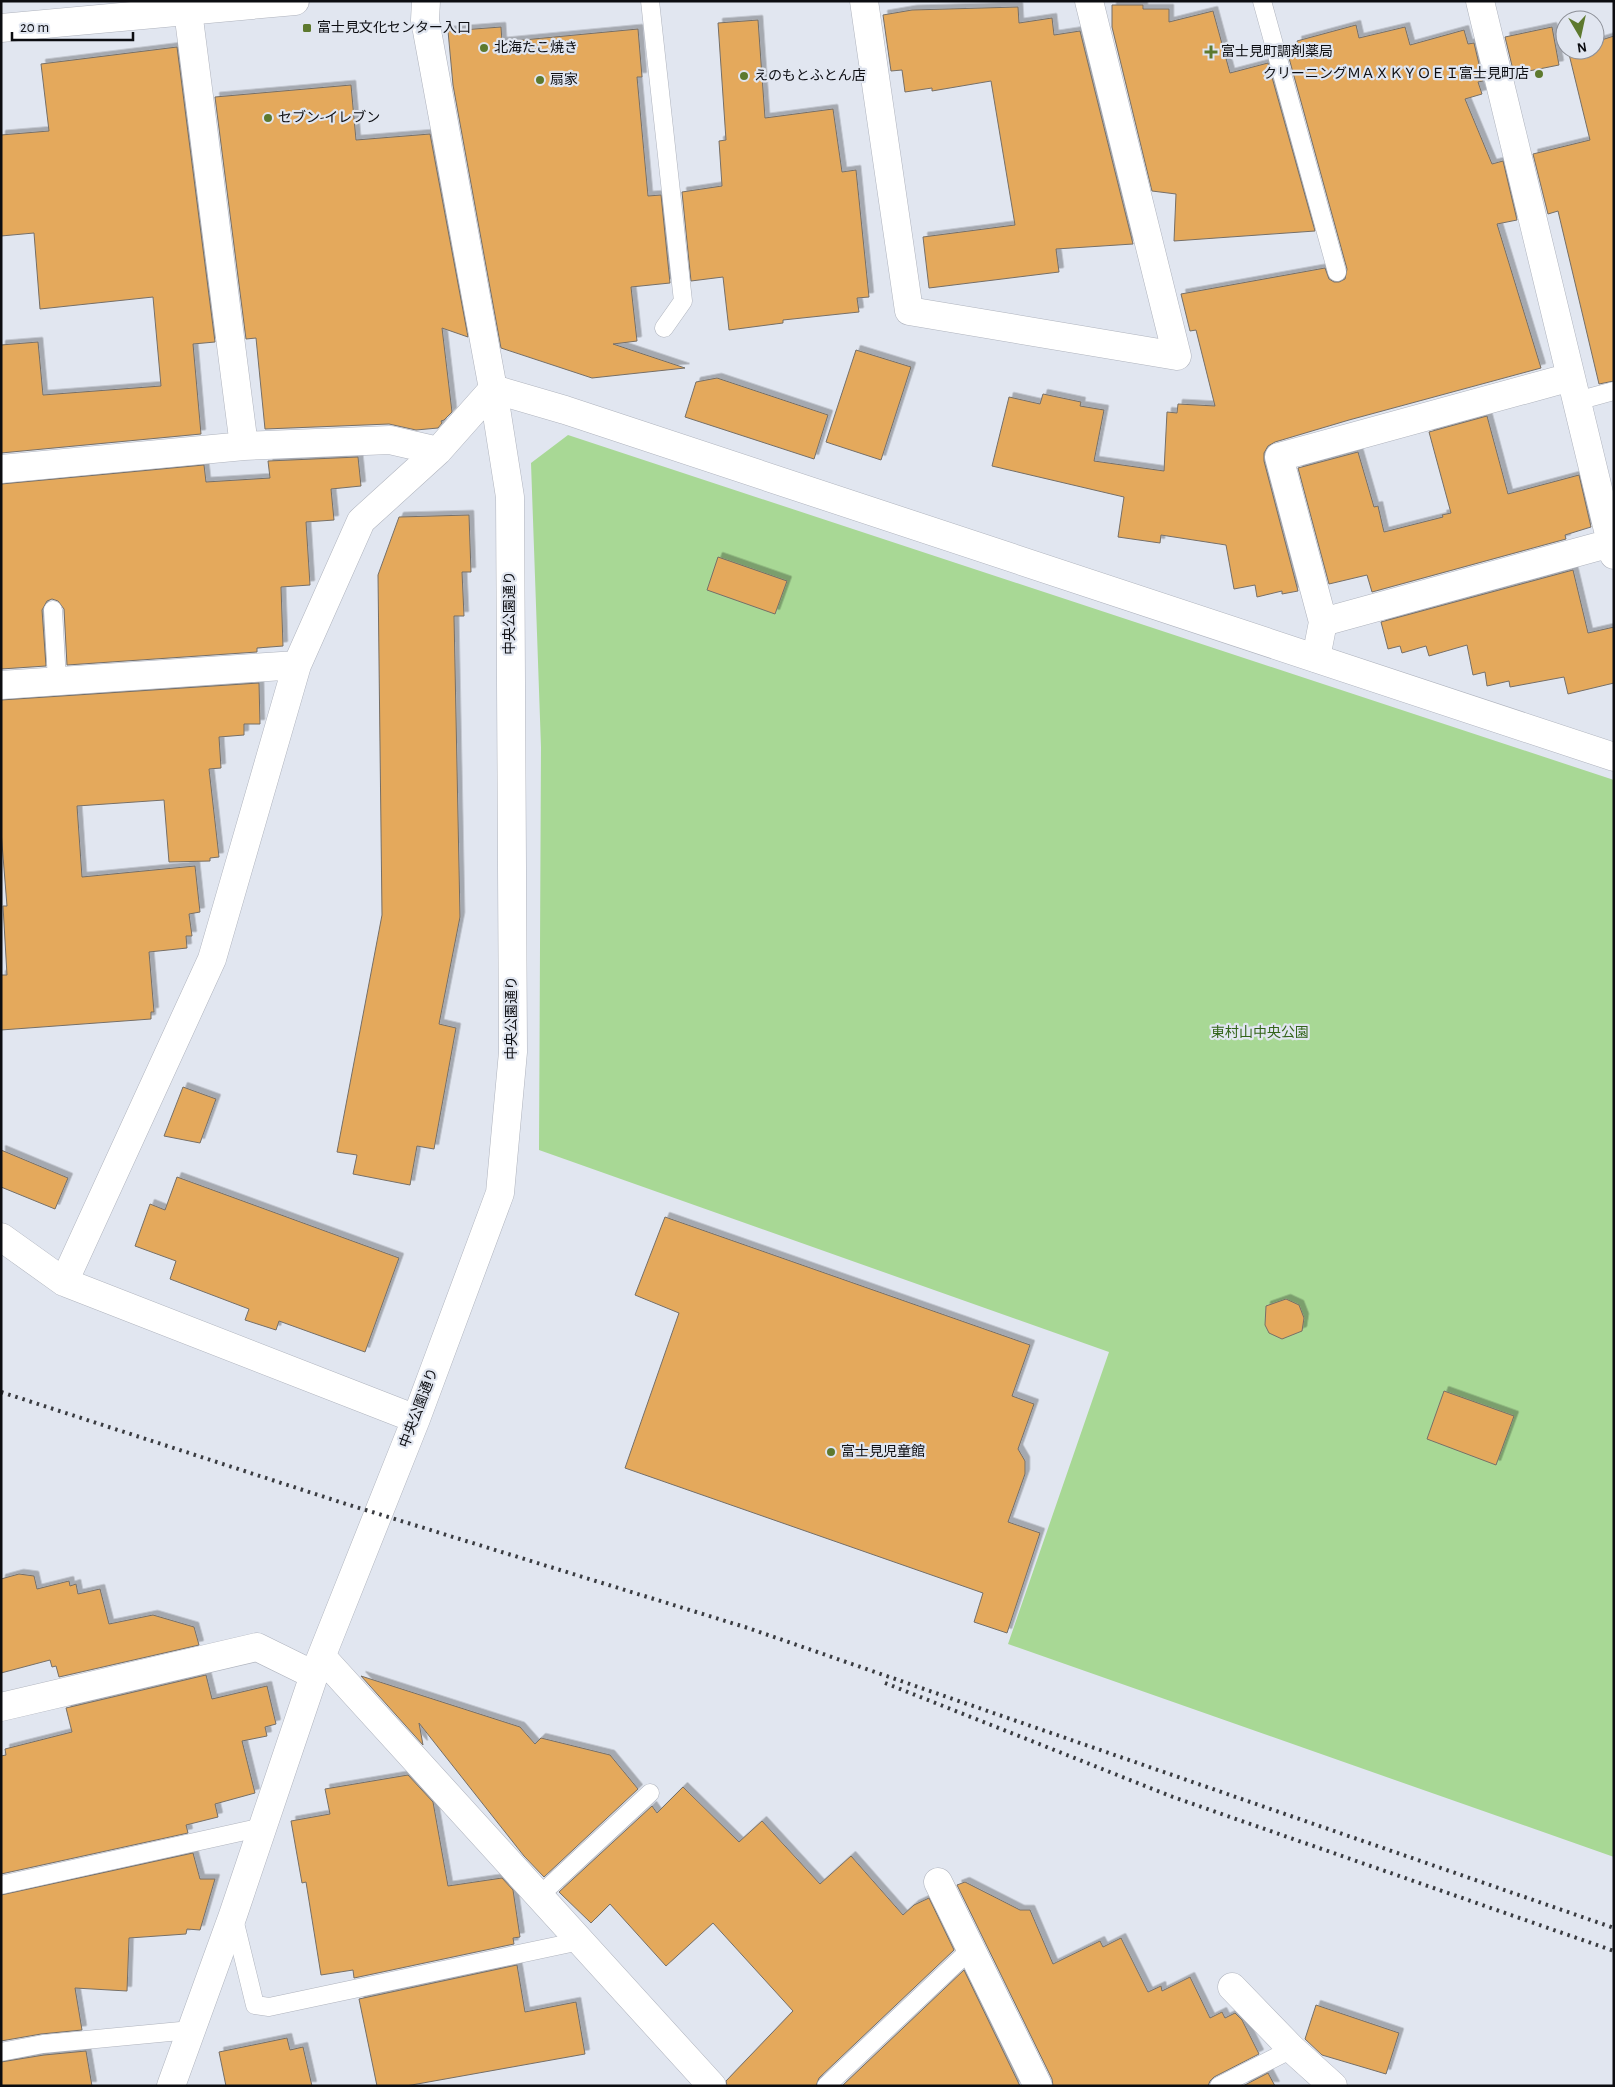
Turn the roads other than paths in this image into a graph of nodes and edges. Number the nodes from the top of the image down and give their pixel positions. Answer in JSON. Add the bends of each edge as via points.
{"nodes":[{"id":1,"x":295,"y":1,"type":"edge"},
{"id":2,"x":426,"y":1,"type":"edge"},
{"id":3,"x":650,"y":1,"type":"edge"},
{"id":4,"x":864,"y":1,"type":"edge"},
{"id":5,"x":1089,"y":1,"type":"edge"},
{"id":6,"x":1262,"y":1,"type":"edge"},
{"id":7,"x":1480,"y":1,"type":"edge"},
{"id":8,"x":136,"y":9,"type":"edge"},
{"id":9,"x":188,"y":11,"type":"junction"},
{"id":10,"x":1,"y":28,"type":"edge"},
{"id":11,"x":1337,"y":272,"type":"dead end"},
{"id":12,"x":664,"y":328,"type":"dead end"},
{"id":13,"x":1574,"y":389,"type":"junction"},
{"id":14,"x":492,"y":390,"type":"junction"},
{"id":15,"x":1614,"y":390,"type":"edge"},
{"id":16,"x":244,"y":446,"type":"junction"},
{"id":17,"x":438,"y":451,"type":"junction"},
{"id":18,"x":1,"y":469,"type":"edge"},
{"id":19,"x":1608,"y":504,"type":"edge"},
{"id":20,"x":1612,"y":549,"type":"edge"},
{"id":21,"x":53,"y":610,"type":"dead end"},
{"id":22,"x":1323,"y":622,"type":"junction"},
{"id":23,"x":1316,"y":658,"type":"junction"},
{"id":24,"x":297,"y":665,"type":"junction"},
{"id":25,"x":57,"y":681,"type":"junction"},
{"id":26,"x":1,"y":685,"type":"edge"},
{"id":27,"x":1614,"y":757,"type":"edge"},
{"id":28,"x":1,"y":1237,"type":"edge"},
{"id":29,"x":64,"y":1282,"type":"junction"},
{"id":30,"x":416,"y":1419,"type":"junction"},
{"id":31,"x":318,"y":1666,"type":"junction"},
{"id":32,"x":1,"y":1707,"type":"edge"},
{"id":33,"x":650,"y":1793,"type":"dead end"},
{"id":34,"x":263,"y":1828,"type":"junction"},
{"id":35,"x":938,"y":1882,"type":"dead end"},
{"id":36,"x":1,"y":1885,"type":"edge"},
{"id":37,"x":539,"y":1896,"type":"junction"},
{"id":38,"x":233,"y":1916,"type":"junction"},
{"id":39,"x":580,"y":1941,"type":"junction"},
{"id":40,"x":971,"y":1949,"type":"junction"},
{"id":41,"x":1232,"y":1987,"type":"dead end"},
{"id":42,"x":191,"y":2030,"type":"junction"},
{"id":43,"x":1292,"y":2049,"type":"junction"},
{"id":44,"x":1,"y":2052,"type":"edge"},
{"id":45,"x":171,"y":2086,"type":"edge"},
{"id":46,"x":712,"y":2086,"type":"edge"},
{"id":47,"x":826,"y":2086,"type":"edge"},
{"id":48,"x":1038,"y":2086,"type":"edge"},
{"id":49,"x":1219,"y":2086,"type":"edge"},
{"id":50,"x":1333,"y":2086,"type":"edge"}],
"edges":[{"from":1,"to":9,"type":"street"},
{"from":2,"to":14,"type":"street","name":"中央公園通り","via":[[425,20]]},
{"from":3,"to":12,"type":"lane","via":[[683,301]]},
{"from":4,"to":5,"type":"street","via":[[909,311],[1177,356]]},
{"from":6,"to":11,"type":"lane"},
{"from":7,"to":13,"type":"street"},
{"from":8,"to":9,"type":"street"},
{"from":8,"to":10,"type":"street"},
{"from":9,"to":16,"type":"street"},
{"from":13,"to":15,"type":"lane"},
{"from":13,"to":19,"type":"street"},
{"from":13,"to":22,"type":"street","via":[[1279,457]]},
{"from":14,"to":17,"type":"street"},
{"from":14,"to":23,"type":"street","via":[[565,410]]},
{"from":14,"to":30,"type":"street","name":"中央公園通り","via":[[510,497],[514,1052],[500,1193]]},
{"from":16,"to":17,"type":"street","via":[[390,440]]},
{"from":16,"to":18,"type":"street"},
{"from":17,"to":24,"type":"street","via":[[361,521]]},
{"from":19,"to":20,"type":"street"},
{"from":20,"to":22,"type":"street"},
{"from":21,"to":25,"type":"lane"},
{"from":22,"to":23,"type":"street"},
{"from":23,"to":27,"type":"street"},
{"from":24,"to":25,"type":"street"},
{"from":24,"to":29,"type":"street","via":[[212,959]]},
{"from":25,"to":26,"type":"street"},
{"from":28,"to":29,"type":"street"},
{"from":29,"to":30,"type":"street"},
{"from":30,"to":31,"type":"street","name":"中央公園通り"},
{"from":31,"to":32,"type":"street","via":[[257,1647]]},
{"from":31,"to":34,"type":"street","name":"中央公園通り"},
{"from":31,"to":37,"type":"street"},
{"from":33,"to":37,"type":"lane"},
{"from":34,"to":36,"type":"lane"},
{"from":34,"to":38,"type":"street","name":"中央公園通り"},
{"from":35,"to":40,"type":"street"},
{"from":37,"to":39,"type":"street"},
{"from":38,"to":39,"type":"lane","via":[[255,2005],[269,2007]]},
{"from":38,"to":42,"type":"street","name":"中央公園通り"},
{"from":39,"to":46,"type":"street"},
{"from":40,"to":47,"type":"lane"},
{"from":40,"to":48,"type":"street"},
{"from":41,"to":43,"type":"street"},
{"from":42,"to":44,"type":"lane","via":[[43,2044]]},
{"from":42,"to":45,"type":"street","name":"中央公園通り"},
{"from":43,"to":49,"type":"lane"},
{"from":43,"to":50,"type":"street"}]}
